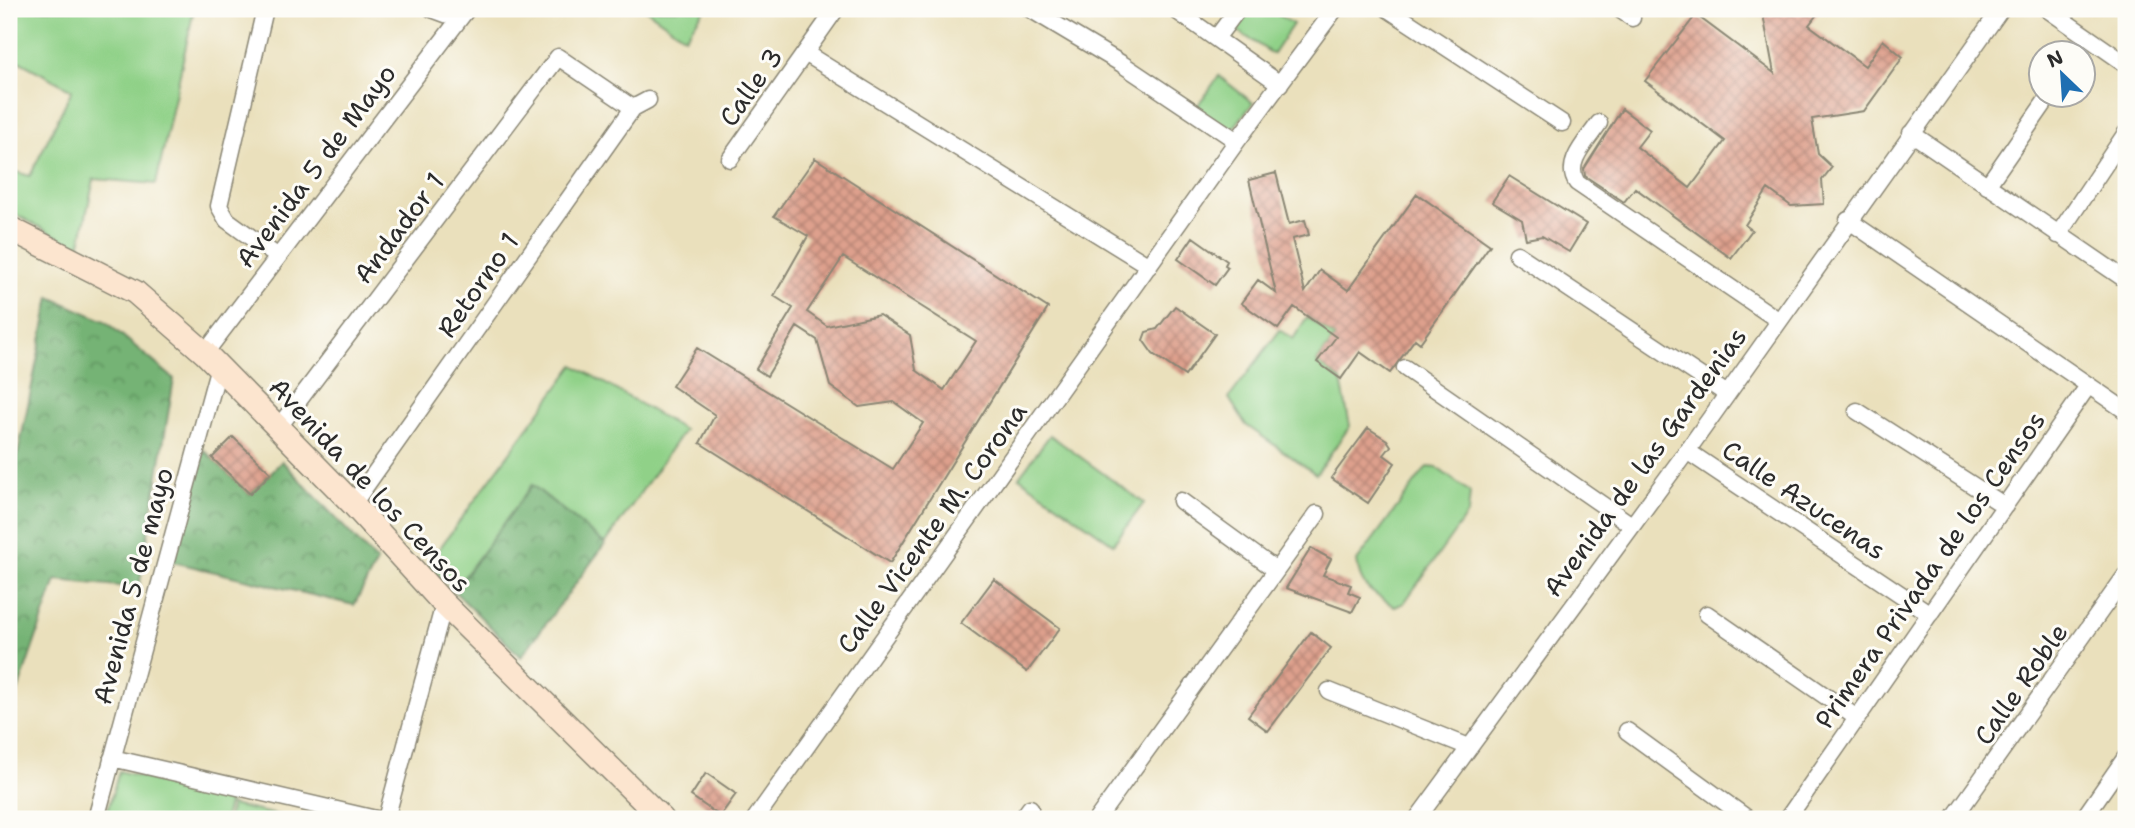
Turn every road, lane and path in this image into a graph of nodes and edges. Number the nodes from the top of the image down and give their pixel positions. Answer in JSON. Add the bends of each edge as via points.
{"nodes":[{"id":1,"x":265,"y":9,"type":"edge"},
{"id":2,"x":432,"y":9,"type":"edge"},
{"id":3,"x":836,"y":9,"type":"edge"},
{"id":4,"x":1030,"y":9,"type":"edge"},
{"id":5,"x":1174,"y":9,"type":"edge"},
{"id":6,"x":1238,"y":9,"type":"edge"},
{"id":7,"x":1335,"y":9,"type":"edge"},
{"id":8,"x":1388,"y":9,"type":"edge"},
{"id":9,"x":2001,"y":9,"type":"edge"},
{"id":10,"x":2047,"y":9,"type":"edge"},
{"id":11,"x":463,"y":14,"type":"edge"},
{"id":12,"x":1217,"y":37,"type":"junction"},
{"id":13,"x":805,"y":53,"type":"junction"},
{"id":14,"x":2126,"y":64,"type":"edge"},
{"id":15,"x":1280,"y":84,"type":"junction"},
{"id":16,"x":648,"y":100,"type":"dead end"},
{"id":17,"x":633,"y":108,"type":"junction"},
{"id":18,"x":2041,"y":108,"type":"edge"},
{"id":19,"x":1562,"y":123,"type":"dead end"},
{"id":20,"x":1599,"y":123,"type":"dead end"},
{"id":21,"x":1911,"y":133,"type":"junction"},
{"id":22,"x":2126,"y":134,"type":"edge"},
{"id":23,"x":1237,"y":141,"type":"junction"},
{"id":24,"x":730,"y":159,"type":"dead end"},
{"id":25,"x":1987,"y":186,"type":"junction"},
{"id":26,"x":1848,"y":220,"type":"junction"},
{"id":27,"x":9,"y":228,"type":"edge"},
{"id":28,"x":2058,"y":235,"type":"junction"},
{"id":29,"x":1517,"y":254,"type":"dead end"},
{"id":30,"x":278,"y":257,"type":"junction"},
{"id":31,"x":1149,"y":266,"type":"junction"},
{"id":32,"x":2126,"y":279,"type":"edge"},
{"id":33,"x":1778,"y":320,"type":"junction"},
{"id":34,"x":212,"y":359,"type":"junction"},
{"id":35,"x":1405,"y":368,"type":"dead end"},
{"id":36,"x":2088,"y":386,"type":"junction"},
{"id":37,"x":1727,"y":394,"type":"junction"},
{"id":38,"x":1857,"y":411,"type":"dead end"},
{"id":39,"x":2126,"y":411,"type":"edge"},
{"id":40,"x":278,"y":428,"type":"junction"},
{"id":41,"x":1687,"y":451,"type":"junction"},
{"id":42,"x":1181,"y":501,"type":"dead end"},
{"id":43,"x":353,"y":504,"type":"junction"},
{"id":44,"x":2005,"y":506,"type":"junction"},
{"id":45,"x":1317,"y":514,"type":"dead end"},
{"id":46,"x":1630,"y":524,"type":"junction"},
{"id":47,"x":1276,"y":570,"type":"junction"},
{"id":48,"x":2126,"y":575,"type":"edge"},
{"id":49,"x":444,"y":604,"type":"junction"},
{"id":50,"x":1707,"y":614,"type":"dead end"},
{"id":51,"x":1930,"y":614,"type":"junction"},
{"id":52,"x":1329,"y":691,"type":"dead end"},
{"id":53,"x":1857,"y":718,"type":"junction"},
{"id":54,"x":1627,"y":731,"type":"dead end"},
{"id":55,"x":1469,"y":747,"type":"junction"},
{"id":56,"x":2126,"y":757,"type":"edge"},
{"id":57,"x":112,"y":758,"type":"junction"},
{"id":58,"x":96,"y":819,"type":"edge"},
{"id":59,"x":376,"y":819,"type":"edge"},
{"id":60,"x":386,"y":819,"type":"edge"},
{"id":61,"x":662,"y":819,"type":"edge"},
{"id":62,"x":755,"y":819,"type":"edge"},
{"id":63,"x":1097,"y":819,"type":"edge"},
{"id":64,"x":1417,"y":819,"type":"edge"},
{"id":65,"x":1748,"y":819,"type":"edge"},
{"id":66,"x":1787,"y":819,"type":"edge"},
{"id":67,"x":1953,"y":819,"type":"edge"},
{"id":68,"x":2083,"y":819,"type":"edge"}],
"edges":[{"from":1,"to":30,"type":"street","via":[[219,206],[227,220]]},
{"from":2,"to":11,"type":"street"},
{"from":3,"to":13,"type":"street","name":"Calle 3"},
{"from":4,"to":23,"type":"street"},
{"from":5,"to":12,"type":"street"},
{"from":6,"to":12,"type":"street"},
{"from":7,"to":15,"type":"street","name":"Calle Vicente M. Corona"},
{"from":8,"to":19,"type":"street"},
{"from":9,"to":21,"type":"street","name":"Avenida de las Gardenias"},
{"from":10,"to":14,"type":"street"},
{"from":11,"to":30,"type":"street","name":"Avenida 5 de Mayo"},
{"from":12,"to":15,"type":"street"},
{"from":13,"to":24,"type":"street","name":"Calle 3"},
{"from":13,"to":31,"type":"street"},
{"from":15,"to":23,"type":"street","name":"Calle Vicente M. Corona"},
{"from":16,"to":17,"type":"street","name":"Retorno 1"},
{"from":17,"to":40,"type":"street","name":"Andador 1","via":[[558,57]]},
{"from":17,"to":43,"type":"street","name":"Retorno 1"},
{"from":18,"to":25,"type":"street"},
{"from":20,"to":33,"type":"street","via":[[1572,164],[1571,175],[1577,183]]},
{"from":21,"to":25,"type":"street"},
{"from":21,"to":26,"type":"street","name":"Avenida de las Gardenias"},
{"from":22,"to":28,"type":"street"},
{"from":23,"to":31,"type":"street","name":"Calle Vicente M. Corona"},
{"from":25,"to":28,"type":"street"},
{"from":26,"to":33,"type":"street","name":"Avenida de las Gardenias"},
{"from":26,"to":36,"type":"street"},
{"from":27,"to":34,"type":"street","name":"Avenida de los Censos","via":[[135,292]]},
{"from":28,"to":32,"type":"street"},
{"from":29,"to":37,"type":"street"},
{"from":30,"to":34,"type":"street","name":"Avenida 5 de Mayo"},
{"from":31,"to":62,"type":"street","name":"Calle Vicente M. Corona"},
{"from":33,"to":37,"type":"street","name":"Avenida de las Gardenias"},
{"from":34,"to":40,"type":"street","name":"Avenida de los Censos"},
{"from":34,"to":57,"type":"street","name":"Avenida 5 de mayo"},
{"from":35,"to":46,"type":"street"},
{"from":36,"to":39,"type":"street"},
{"from":36,"to":44,"type":"street","name":"Primera Privada de los Censos"},
{"from":37,"to":41,"type":"street","name":"Avenida de las Gardenias"},
{"from":38,"to":44,"type":"street"},
{"from":40,"to":43,"type":"street","name":"Avenida de los Censos"},
{"from":41,"to":46,"type":"street","name":"Avenida de las Gardenias"},
{"from":41,"to":51,"type":"street","name":"Calle Azucenas"},
{"from":42,"to":47,"type":"street"},
{"from":43,"to":49,"type":"street","name":"Avenida de los Censos"},
{"from":44,"to":51,"type":"street","name":"Primera Privada de los Censos"},
{"from":45,"to":47,"type":"street"},
{"from":46,"to":55,"type":"street","name":"Avenida de las Gardenias"},
{"from":47,"to":63,"type":"street"},
{"from":48,"to":67,"type":"street","name":"Calle Roble"},
{"from":49,"to":60,"type":"street"},
{"from":49,"to":61,"type":"street","name":"Avenida de los Censos"},
{"from":50,"to":53,"type":"street"},
{"from":51,"to":53,"type":"street","name":"Primera Privada de los Censos"},
{"from":52,"to":55,"type":"street"},
{"from":53,"to":66,"type":"street","name":"Primera Privada de los Censos"},
{"from":54,"to":65,"type":"street"},
{"from":55,"to":64,"type":"street","name":"Avenida de las Gardenias"},
{"from":56,"to":68,"type":"street"},
{"from":57,"to":58,"type":"street","name":"Avenida 5 de mayo"},
{"from":57,"to":59,"type":"street"}]}
